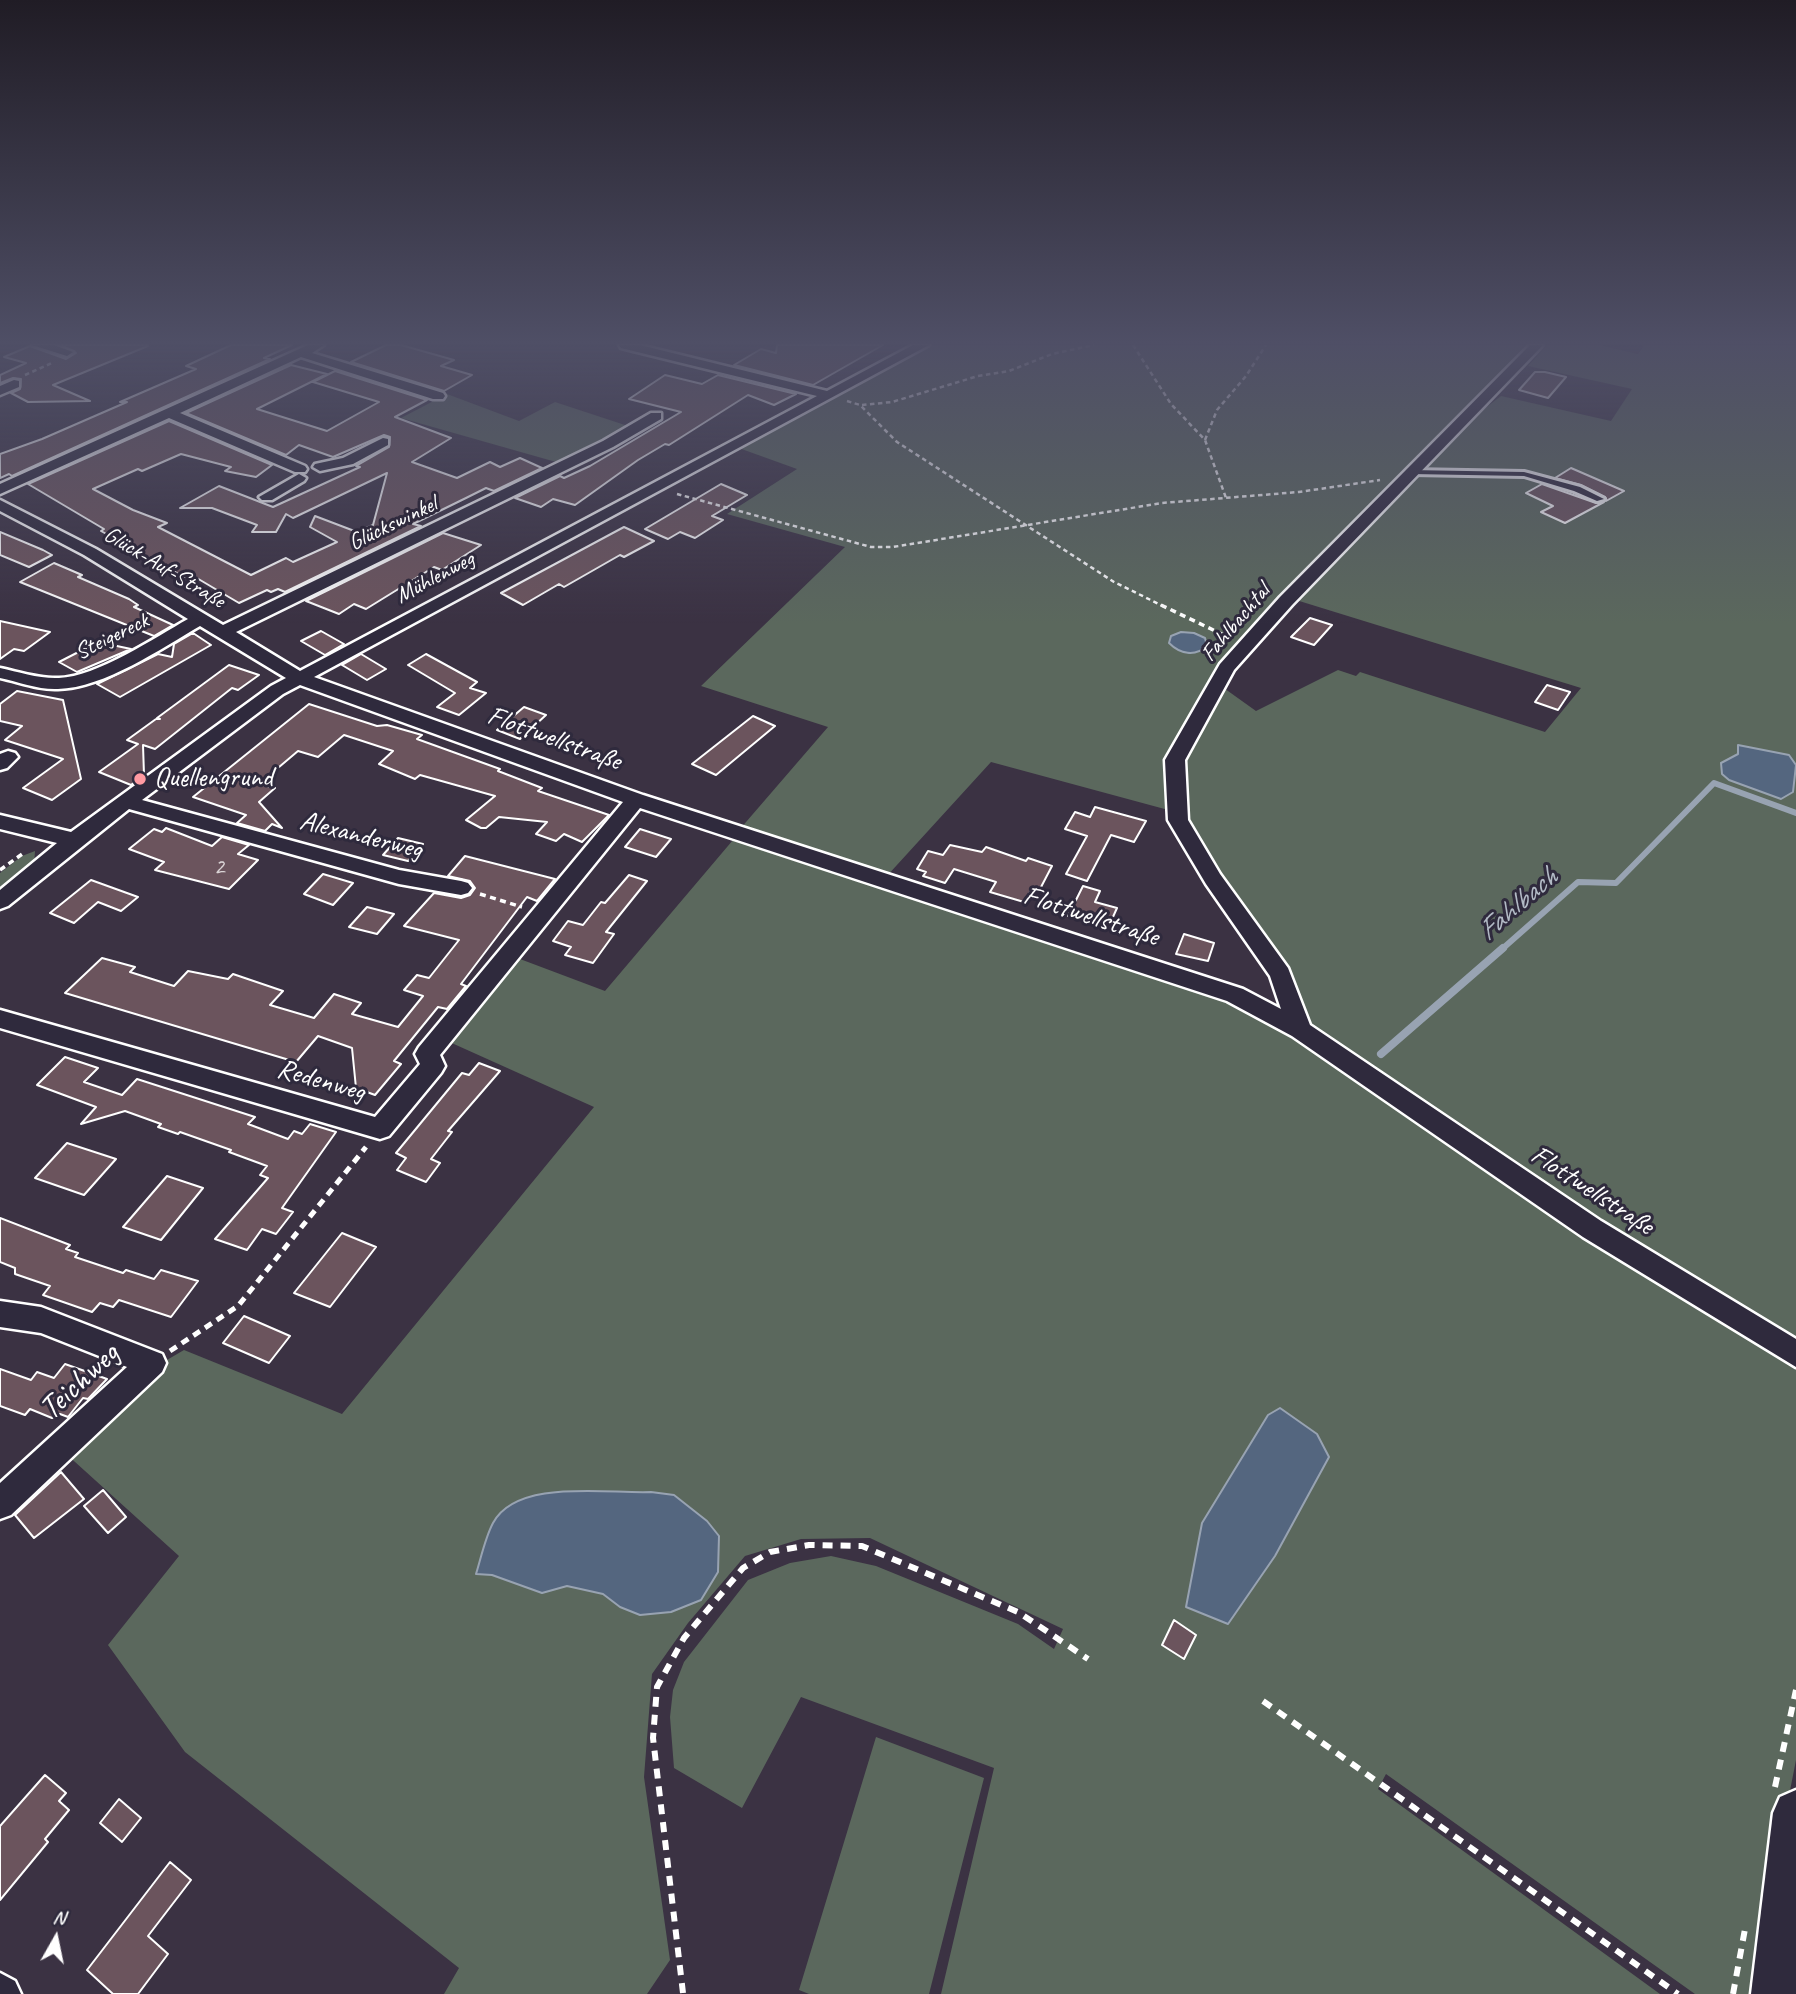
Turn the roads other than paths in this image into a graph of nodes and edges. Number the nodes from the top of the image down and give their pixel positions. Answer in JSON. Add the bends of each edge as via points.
{"nodes":[{"id":1,"x":113,"y":438,"type":"edge"},
{"id":2,"x":223,"y":438,"type":"edge"},
{"id":3,"x":618,"y":438,"type":"edge"},
{"id":4,"x":748,"y":438,"type":"edge"},
{"id":5,"x":1445,"y":438,"type":"edge"},
{"id":6,"x":383,"y":442,"type":"dead end"},
{"id":7,"x":1412,"y":472,"type":"junction"},
{"id":8,"x":299,"y":473,"type":"junction"},
{"id":9,"x":0,"y":489,"type":"edge"},
{"id":10,"x":267,"y":497,"type":"dead end"},
{"id":11,"x":1600,"y":499,"type":"dead end"},
{"id":12,"x":0,"y":505,"type":"edge"},
{"id":13,"x":200,"y":619,"type":"junction"},
{"id":14,"x":223,"y":632,"type":"junction"},
{"id":15,"x":0,"y":673,"type":"edge"},
{"id":16,"x":299,"y":678,"type":"junction"},
{"id":17,"x":636,"y":800,"type":"junction"},
{"id":18,"x":126,"y":802,"type":"junction"},
{"id":19,"x":0,"y":822,"type":"edge"},
{"id":20,"x":74,"y":840,"type":"junction"},
{"id":21,"x":461,"y":888,"type":"road end"},
{"id":22,"x":0,"y":901,"type":"edge"},
{"id":23,"x":0,"y":1019,"type":"edge"},
{"id":24,"x":1300,"y":1030,"type":"junction"},
{"id":25,"x":0,"y":1314,"type":"edge"},
{"id":26,"x":1796,"y":1354,"type":"edge"},
{"id":27,"x":0,"y":1504,"type":"edge"},
{"id":28,"x":1796,"y":1813,"type":"edge"},
{"id":29,"x":1776,"y":1994,"type":"edge"}],
"edges":[{"from":1,"to":9,"type":"street"},
{"from":2,"to":8,"type":"street"},
{"from":3,"to":14,"type":"street","name":"Glückswinkel"},
{"from":4,"to":16,"type":"street","name":"Mühlenweg"},
{"from":5,"to":7,"type":"street","name":"Fahlbachtal"},
{"from":6,"to":8,"type":"street","via":[[348,461],[320,467],[323,471],[316,476]]},
{"from":7,"to":11,"type":"lane","via":[[1524,474]]},
{"from":7,"to":24,"type":"street","name":"Fahlbachtal","via":[[1226,668],[1175,760],[1178,820],[1280,974]]},
{"from":8,"to":10,"type":"street"},
{"from":12,"to":13,"type":"street","name":"Glück-Auf-Straße","via":[[90,552]]},
{"from":13,"to":14,"type":"street","name":"Glück-Auf-Straße"},
{"from":13,"to":15,"type":"street","name":"Steigereck","via":[[79,680],[60,684]]},
{"from":14,"to":16,"type":"street","name":"Glück-Auf-Straße"},
{"from":16,"to":17,"type":"street","name":"Flottwellstraße"},
{"from":16,"to":18,"type":"street","name":"Mühlenweg","via":[[249,708]]},
{"from":17,"to":23,"type":"street","name":"Redenweg","via":[[427,1054],[433,1066],[380,1129]]},
{"from":17,"to":24,"type":"street","name":"Flottwellstraße","via":[[1235,995]]},
{"from":18,"to":20,"type":"street","name":"Mühlenweg"},
{"from":18,"to":21,"type":"street","name":"Alexanderweg","via":[[399,877]]},
{"from":19,"to":20,"type":"street"},
{"from":20,"to":22,"type":"street","name":"Mühlenweg"},
{"from":24,"to":26,"type":"street","name":"Flottwellstraße","via":[[1592,1229]]},
{"from":25,"to":27,"type":"street","name":"Teichweg","via":[[41,1320],[152,1363]]},
{"from":28,"to":29,"type":"street"}]}
